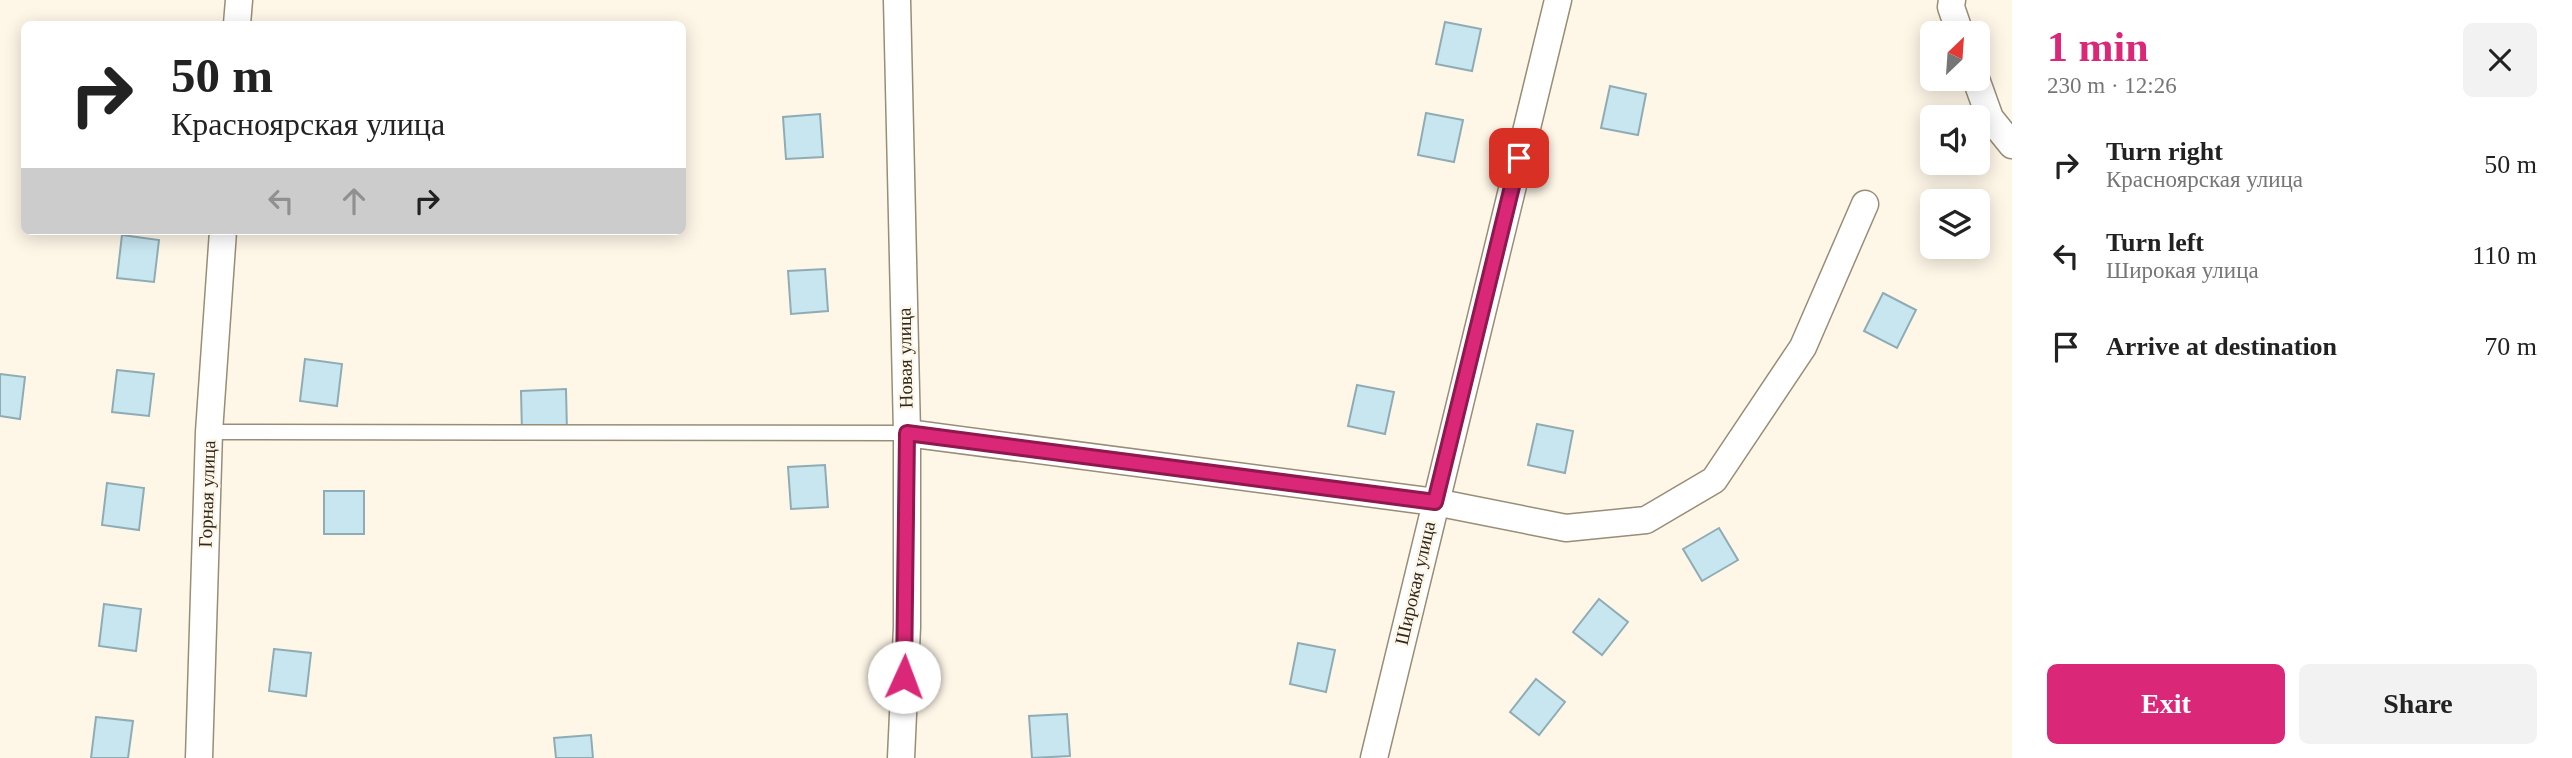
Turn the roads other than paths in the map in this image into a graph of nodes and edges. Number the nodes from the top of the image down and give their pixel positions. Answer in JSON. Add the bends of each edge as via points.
{"nodes":[{"id":1,"x":239,"y":0,"type":"edge"},
{"id":2,"x":897,"y":0,"type":"edge"},
{"id":3,"x":1558,"y":0,"type":"edge"},
{"id":4,"x":1952,"y":0,"type":"edge"},
{"id":5,"x":237,"y":21,"type":"edge"},
{"id":6,"x":1956,"y":21,"type":"edge"},
{"id":7,"x":1980,"y":91,"type":"edge"},
{"id":8,"x":2012,"y":145,"type":"edge"},
{"id":9,"x":1865,"y":204,"type":"dead end"},
{"id":10,"x":223,"y":235,"type":"edge"},
{"id":11,"x":209,"y":432,"type":"junction"},
{"id":12,"x":907,"y":433,"type":"junction"},
{"id":13,"x":1435,"y":502,"type":"junction"},
{"id":14,"x":200,"y":758,"type":"edge"},
{"id":15,"x":901,"y":758,"type":"edge"},
{"id":16,"x":1374,"y":758,"type":"edge"}],
"edges":[{"from":1,"to":5,"type":"street"},
{"from":2,"to":12,"type":"street","name":"Новая улица"},
{"from":3,"to":13,"type":"street","name":"Широкая улица"},
{"from":4,"to":6,"type":"street"},
{"from":7,"to":8,"type":"street","via":[[1990,118]]},
{"from":9,"to":13,"type":"street","via":[[1803,347],[1714,480],[1646,520],[1566,528]]},
{"from":10,"to":11,"type":"street","name":"Горная улица"},
{"from":11,"to":12,"type":"lane"},
{"from":11,"to":14,"type":"street","name":"Горная улица"},
{"from":12,"to":13,"type":"street"},
{"from":12,"to":15,"type":"street","name":"Новая улица"},
{"from":13,"to":16,"type":"street","name":"Широкая улица"}]}
